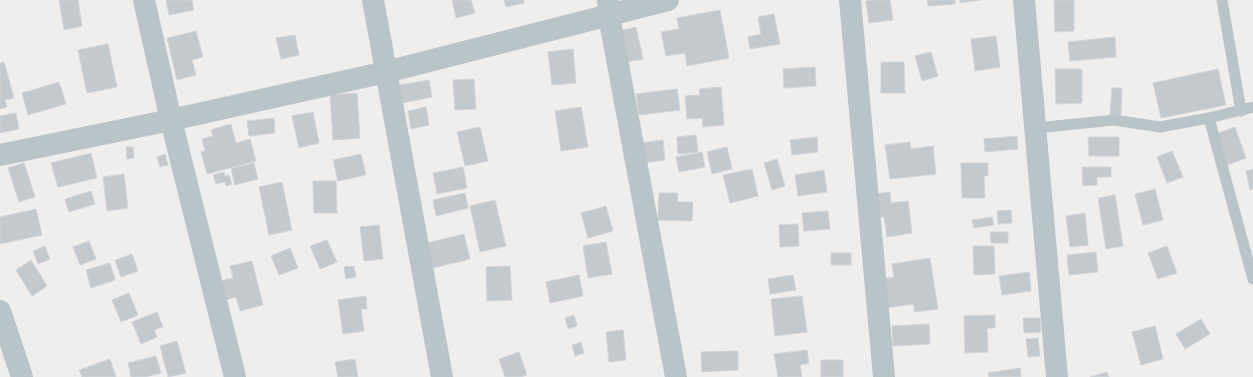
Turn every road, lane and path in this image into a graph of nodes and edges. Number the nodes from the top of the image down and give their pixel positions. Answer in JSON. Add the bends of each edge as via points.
{"nodes":[{"id":1,"x":144,"y":0,"type":"edge"},
{"id":2,"x":372,"y":0,"type":"edge"},
{"id":3,"x":668,"y":0,"type":"edge"},
{"id":4,"x":850,"y":0,"type":"edge"},
{"id":5,"x":1024,"y":0,"type":"edge"},
{"id":6,"x":1222,"y":0,"type":"edge"},
{"id":7,"x":609,"y":8,"type":"edge"},
{"id":8,"x":386,"y":72,"type":"junction"},
{"id":9,"x":1253,"y":107,"type":"edge"},
{"id":10,"x":1241,"y":111,"type":"junction"},
{"id":11,"x":1209,"y":118,"type":"junction"},
{"id":12,"x":171,"y":120,"type":"junction"},
{"id":13,"x":1036,"y":128,"type":"junction"},
{"id":14,"x":0,"y":155,"type":"edge"},
{"id":15,"x":1253,"y":279,"type":"edge"},
{"id":16,"x":0,"y":311,"type":"edge"},
{"id":17,"x":22,"y":377,"type":"edge"},
{"id":18,"x":235,"y":377,"type":"edge"},
{"id":19,"x":442,"y":377,"type":"edge"},
{"id":20,"x":676,"y":377,"type":"edge"},
{"id":21,"x":884,"y":377,"type":"edge"},
{"id":22,"x":1058,"y":377,"type":"edge"}],
"edges":[{"from":1,"to":12,"type":"street"},
{"from":2,"to":8,"type":"street"},
{"from":3,"to":7,"type":"street"},
{"from":4,"to":21,"type":"street"},
{"from":5,"to":13,"type":"street"},
{"from":6,"to":10,"type":"lane"},
{"from":7,"to":8,"type":"street"},
{"from":7,"to":20,"type":"street"},
{"from":8,"to":12,"type":"street"},
{"from":8,"to":19,"type":"street"},
{"from":9,"to":10,"type":"lane"},
{"from":10,"to":11,"type":"lane"},
{"from":11,"to":13,"type":"lane","via":[[1160,127],[1114,120]]},
{"from":11,"to":15,"type":"lane"},
{"from":12,"to":14,"type":"street"},
{"from":12,"to":18,"type":"street"},
{"from":13,"to":22,"type":"street"},
{"from":16,"to":17,"type":"street"}]}
